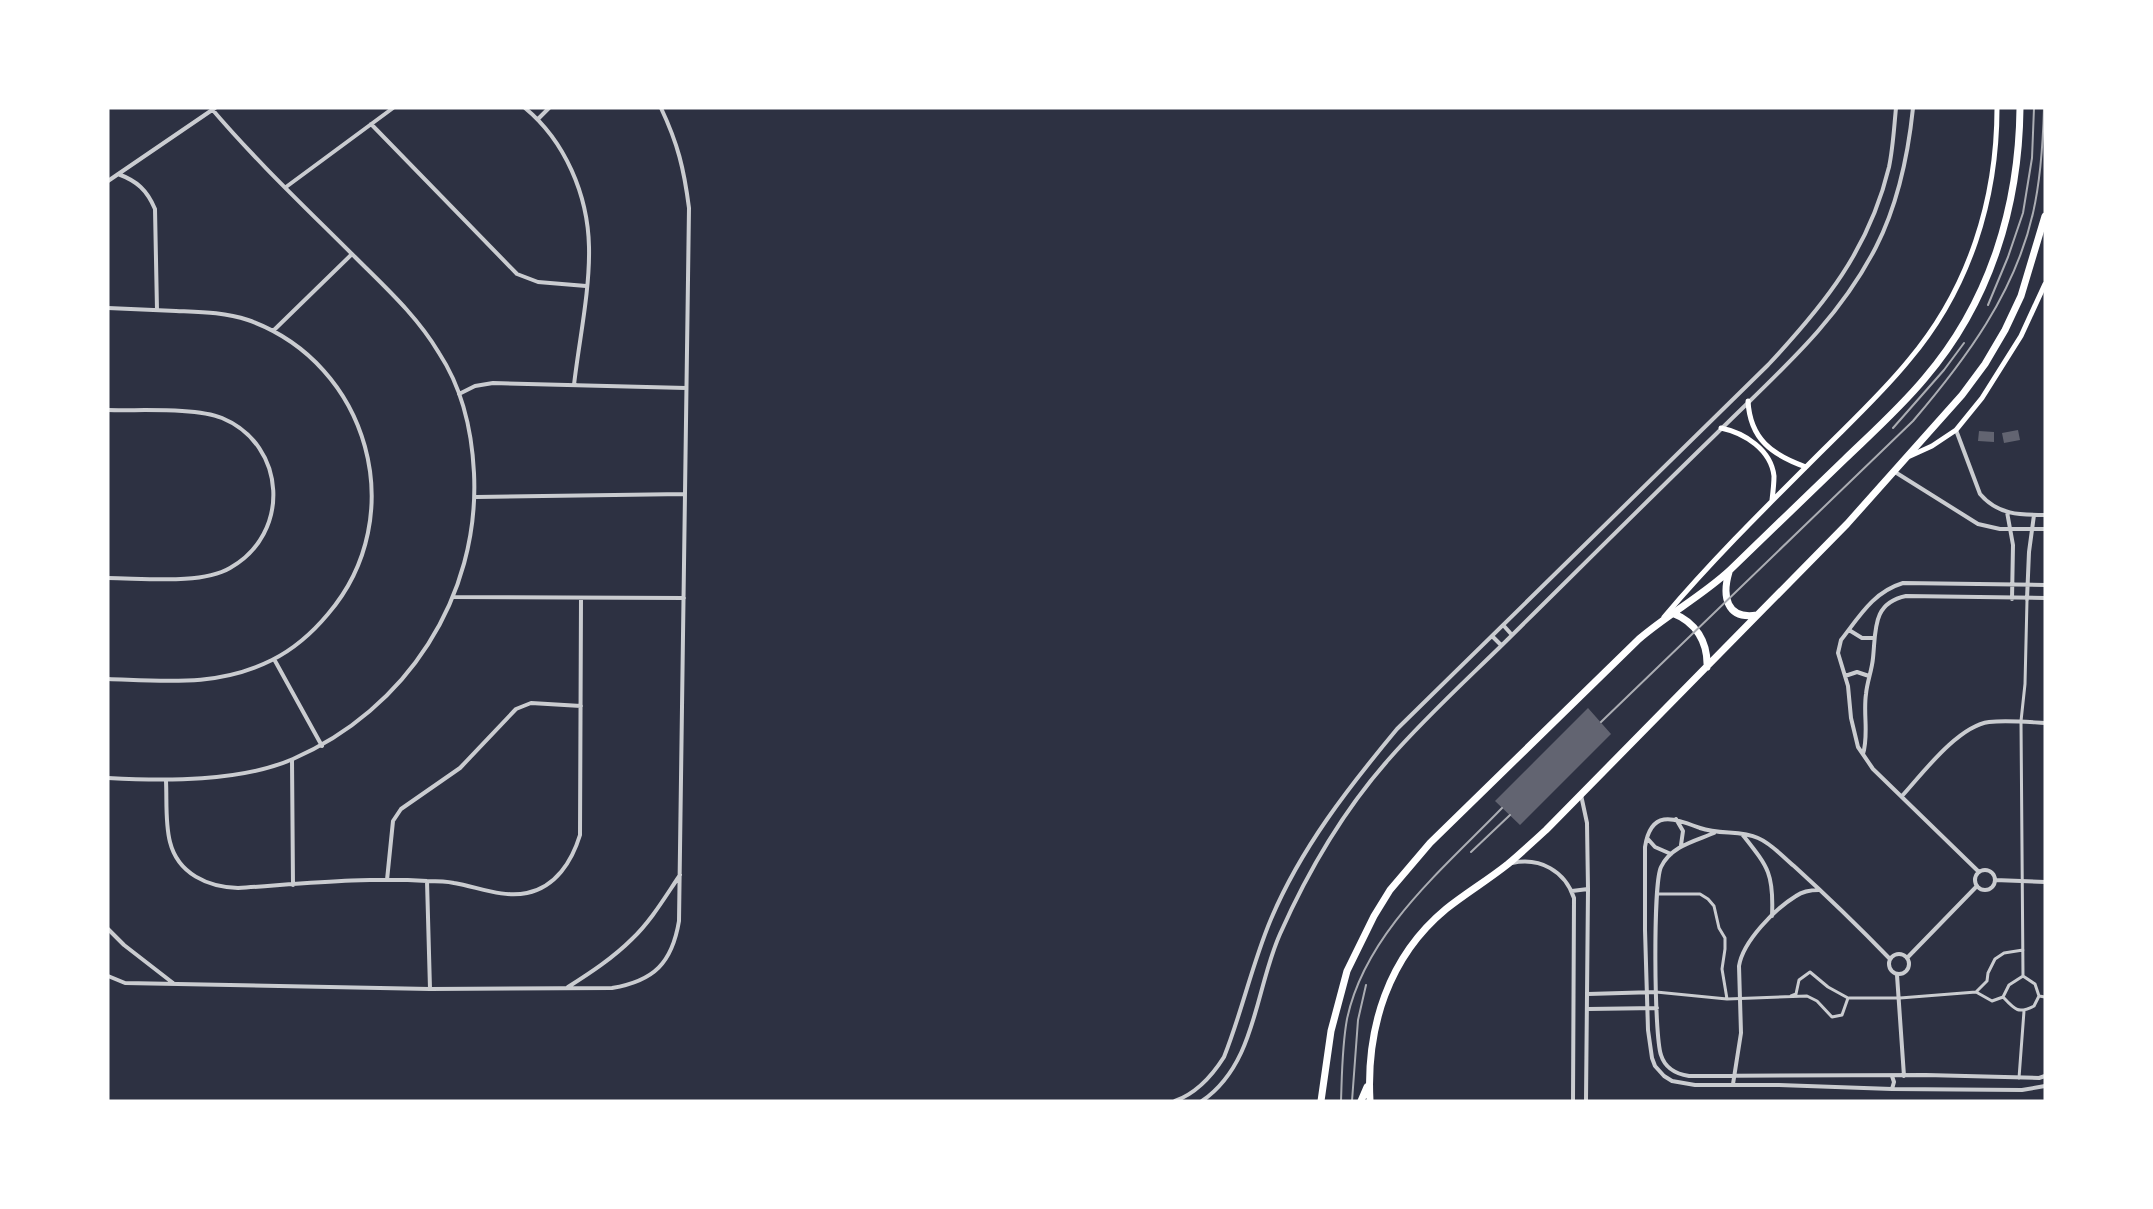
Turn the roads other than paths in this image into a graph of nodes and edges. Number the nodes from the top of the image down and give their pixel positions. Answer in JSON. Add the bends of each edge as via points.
{"nodes":[{"id":1,"x":393,"y":108,"type":"edge"},
{"id":2,"x":525,"y":108,"type":"edge"},
{"id":3,"x":549,"y":108,"type":"edge"},
{"id":4,"x":661,"y":108,"type":"edge"},
{"id":5,"x":1896,"y":108,"type":"edge"},
{"id":6,"x":1913,"y":108,"type":"edge"},
{"id":7,"x":1997,"y":108,"type":"edge"},
{"id":8,"x":2020,"y":108,"type":"edge"},
{"id":9,"x":212,"y":109,"type":"edge"},
{"id":10,"x":538,"y":119,"type":"junction"},
{"id":11,"x":371,"y":124,"type":"junction"},
{"id":12,"x":118,"y":174,"type":"junction"},
{"id":13,"x":108,"y":181,"type":"edge"},
{"id":14,"x":286,"y":187,"type":"junction"},
{"id":15,"x":2045,"y":216,"type":"edge"},
{"id":16,"x":352,"y":254,"type":"junction"},
{"id":17,"x":2045,"y":284,"type":"edge"},
{"id":18,"x":586,"y":286,"type":"junction"},
{"id":19,"x":108,"y":308,"type":"edge"},
{"id":20,"x":157,"y":310,"type":"junction"},
{"id":21,"x":273,"y":331,"type":"junction"},
{"id":22,"x":574,"y":385,"type":"junction"},
{"id":23,"x":686,"y":388,"type":"junction"},
{"id":24,"x":459,"y":394,"type":"junction"},
{"id":25,"x":1748,"y":401,"type":"junction"},
{"id":26,"x":108,"y":410,"type":"edge"},
{"id":27,"x":1721,"y":428,"type":"junction"},
{"id":28,"x":1956,"y":430,"type":"junction"},
{"id":29,"x":1910,"y":456,"type":"junction"},
{"id":30,"x":1806,"y":467,"type":"junction"},
{"id":31,"x":1895,"y":472,"type":"junction"},
{"id":32,"x":685,"y":494,"type":"junction"},
{"id":33,"x":475,"y":497,"type":"junction"},
{"id":34,"x":1772,"y":500,"type":"junction"},
{"id":35,"x":2007,"y":512,"type":"junction"},
{"id":36,"x":2034,"y":515,"type":"junction"},
{"id":37,"x":2045,"y":515,"type":"edge"},
{"id":38,"x":2033,"y":529,"type":"junction"},
{"id":39,"x":2045,"y":529,"type":"edge"},
{"id":40,"x":2009,"y":530,"type":"junction"},
{"id":41,"x":1730,"y":570,"type":"junction"},
{"id":42,"x":108,"y":578,"type":"edge"},
{"id":43,"x":2013,"y":585,"type":"junction"},
{"id":44,"x":2028,"y":585,"type":"junction"},
{"id":45,"x":2045,"y":585,"type":"edge"},
{"id":46,"x":454,"y":597,"type":"junction"},
{"id":47,"x":581,"y":598,"type":"junction"},
{"id":48,"x":684,"y":598,"type":"junction"},
{"id":49,"x":2012,"y":598,"type":"junction"},
{"id":50,"x":2045,"y":598,"type":"edge"},
{"id":51,"x":2027,"y":599,"type":"junction"},
{"id":52,"x":1672,"y":613,"type":"junction"},
{"id":53,"x":1757,"y":615,"type":"junction"},
{"id":54,"x":1660,"y":621,"type":"junction"},
{"id":55,"x":1504,"y":626,"type":"junction"},
{"id":56,"x":1849,"y":630,"type":"junction"},
{"id":57,"x":1512,"y":634,"type":"junction"},
{"id":58,"x":1493,"y":637,"type":"junction"},
{"id":59,"x":1874,"y":638,"type":"junction"},
{"id":60,"x":1501,"y":645,"type":"junction"},
{"id":61,"x":274,"y":659,"type":"junction"},
{"id":62,"x":1707,"y":667,"type":"junction"},
{"id":63,"x":1845,"y":676,"type":"junction"},
{"id":64,"x":1869,"y":676,"type":"junction"},
{"id":65,"x":108,"y":679,"type":"edge"},
{"id":66,"x":580,"y":706,"type":"junction"},
{"id":67,"x":2021,"y":721,"type":"junction"},
{"id":68,"x":2045,"y":723,"type":"edge"},
{"id":69,"x":322,"y":746,"type":"junction"},
{"id":70,"x":1863,"y":754,"type":"junction"},
{"id":71,"x":291,"y":760,"type":"junction"},
{"id":72,"x":108,"y":778,"type":"edge"},
{"id":73,"x":166,"y":781,"type":"junction"},
{"id":74,"x":1581,"y":795,"type":"junction"},
{"id":75,"x":1902,"y":796,"type":"junction"},
{"id":76,"x":1677,"y":819,"type":"junction"},
{"id":77,"x":1714,"y":833,"type":"junction"},
{"id":78,"x":1741,"y":833,"type":"junction"},
{"id":79,"x":1647,"y":837,"type":"junction"},
{"id":80,"x":1681,"y":846,"type":"junction"},
{"id":81,"x":1671,"y":854,"type":"junction"},
{"id":82,"x":1508,"y":864,"type":"junction"},
{"id":83,"x":1979,"y":872,"type":"junction"},
{"id":84,"x":680,"y":874,"type":"junction"},
{"id":85,"x":387,"y":880,"type":"junction"},
{"id":86,"x":427,"y":880,"type":"junction"},
{"id":87,"x":1995,"y":880,"type":"junction"},
{"id":88,"x":2023,"y":881,"type":"junction"},
{"id":89,"x":2045,"y":882,"type":"edge"},
{"id":90,"x":293,"y":885,"type":"junction"},
{"id":91,"x":1977,"y":886,"type":"junction"},
{"id":92,"x":1588,"y":889,"type":"junction"},
{"id":93,"x":1820,"y":890,"type":"junction"},
{"id":94,"x":1572,"y":891,"type":"junction"},
{"id":95,"x":1657,"y":894,"type":"junction"},
{"id":96,"x":1772,"y":916,"type":"junction"},
{"id":97,"x":108,"y":929,"type":"edge"},
{"id":98,"x":2023,"y":950,"type":"junction"},
{"id":99,"x":1908,"y":958,"type":"junction"},
{"id":100,"x":1890,"y":959,"type":"junction"},
{"id":101,"x":1897,"y":975,"type":"junction"},
{"id":102,"x":108,"y":976,"type":"edge"},
{"id":103,"x":2024,"y":976,"type":"junction"},
{"id":104,"x":174,"y":984,"type":"junction"},
{"id":105,"x":566,"y":988,"type":"junction"},
{"id":106,"x":430,"y":989,"type":"junction"},
{"id":107,"x":1646,"y":992,"type":"junction"},
{"id":108,"x":1656,"y":992,"type":"junction"},
{"id":109,"x":1976,"y":992,"type":"junction"},
{"id":110,"x":1588,"y":994,"type":"junction"},
{"id":111,"x":1791,"y":996,"type":"junction"},
{"id":112,"x":2039,"y":996,"type":"junction"},
{"id":113,"x":2045,"y":996,"type":"edge"},
{"id":114,"x":2003,"y":997,"type":"junction"},
{"id":115,"x":1848,"y":998,"type":"junction"},
{"id":116,"x":1900,"y":998,"type":"junction"},
{"id":117,"x":1727,"y":999,"type":"junction"},
{"id":118,"x":1739,"y":999,"type":"junction"},
{"id":119,"x":1647,"y":1008,"type":"junction"},
{"id":120,"x":1657,"y":1008,"type":"junction"},
{"id":121,"x":1588,"y":1009,"type":"junction"},
{"id":122,"x":2024,"y":1011,"type":"junction"},
{"id":123,"x":1325,"y":1075,"type":"junction"},
{"id":124,"x":1735,"y":1075,"type":"junction"},
{"id":125,"x":1926,"y":1075,"type":"junction"},
{"id":126,"x":1892,"y":1076,"type":"junction"},
{"id":127,"x":1904,"y":1076,"type":"junction"},
{"id":128,"x":2045,"y":1076,"type":"edge"},
{"id":129,"x":2019,"y":1078,"type":"junction"},
{"id":130,"x":2039,"y":1078,"type":"junction"},
{"id":131,"x":1733,"y":1084,"type":"junction"},
{"id":132,"x":1369,"y":1085,"type":"junction"},
{"id":133,"x":2043,"y":1087,"type":"edge"},
{"id":134,"x":1892,"y":1089,"type":"junction"},
{"id":135,"x":1927,"y":1089,"type":"junction"},
{"id":136,"x":1175,"y":1101,"type":"edge"},
{"id":137,"x":1202,"y":1101,"type":"edge"},
{"id":138,"x":1321,"y":1101,"type":"edge"},
{"id":139,"x":1327,"y":1101,"type":"edge"},
{"id":140,"x":1361,"y":1101,"type":"edge"},
{"id":141,"x":1370,"y":1101,"type":"edge"},
{"id":142,"x":1573,"y":1101,"type":"edge"},
{"id":143,"x":1586,"y":1101,"type":"edge"}],
"edges":[{"from":1,"to":11,"type":"street"},
{"from":2,"to":10,"type":"street"},
{"from":3,"to":10,"type":"street"},
{"from":4,"to":23,"type":"street","via":[[685,172],[689,208]]},
{"from":5,"to":55,"type":"street","via":[[1889,167],[1878,202],[1844,275],[1818,310],[1768,366]]},
{"from":6,"to":25,"type":"street","via":[[1901,179],[1876,246],[1834,314],[1809,344]]},
{"from":7,"to":30,"type":"main road","via":[[1997,141],[1988,200],[1959,284],[1910,359]]},
{"from":8,"to":41,"type":"highway","via":[[2017,167],[2006,224],[1987,278],[1960,330],[1907,398]]},
{"from":9,"to":12,"type":"street"},
{"from":9,"to":14,"type":"street"},
{"from":10,"to":18,"type":"street","via":[[565,157],[585,212],[589,247]]},
{"from":11,"to":14,"type":"street"},
{"from":11,"to":18,"type":"street","via":[[517,274],[538,282]]},
{"from":12,"to":13,"type":"street"},
{"from":12,"to":20,"type":"street","via":[[142,186],[155,209]]},
{"from":14,"to":16,"type":"street"},
{"from":15,"to":29,"type":"highway","via":[[2021,296],[2005,330],[1962,395]]},
{"from":16,"to":21,"type":"street"},
{"from":16,"to":24,"type":"street","via":[[415,318],[440,354]]},
{"from":17,"to":28,"type":"main road","via":[[2021,336],[1992,384]]},
{"from":18,"to":22,"type":"street"},
{"from":19,"to":20,"type":"street"},
{"from":20,"to":21,"type":"street","via":[[220,312]]},
{"from":21,"to":61,"type":"street","via":[[304,351],[350,406],[364,440],[372,476],[369,527],[362,555],[346,589],[317,627]]},
{"from":22,"to":23,"type":"street"},
{"from":22,"to":24,"type":"street","via":[[493,383]]},
{"from":23,"to":32,"type":"street"},
{"from":24,"to":33,"type":"street","via":[[473,445]]},
{"from":25,"to":27,"type":"street"},
{"from":25,"to":30,"type":"main road","via":[[1752,425],[1766,445],[1780,457]]},
{"from":26,"to":42,"type":"street","via":[[200,412],[240,427],[266,460],[273,480],[274,501],[270,522],[260,541],[247,557],[229,569],[188,578]]},
{"from":27,"to":34,"type":"main road","via":[[1742,434],[1765,455],[1774,476]]},
{"from":27,"to":57,"type":"street"},
{"from":28,"to":29,"type":"main road"},
{"from":28,"to":35,"type":"street","via":[[1980,494]]},
{"from":29,"to":31,"type":"highway"},
{"from":30,"to":34,"type":"main road"},
{"from":31,"to":40,"type":"street","via":[[1978,524]]},
{"from":31,"to":53,"type":"highway"},
{"from":32,"to":33,"type":"street"},
{"from":32,"to":48,"type":"street"},
{"from":33,"to":46,"type":"street","via":[[469,548]]},
{"from":34,"to":54,"type":"main road"},
{"from":35,"to":36,"type":"street"},
{"from":35,"to":40,"type":"street"},
{"from":36,"to":37,"type":"street"},
{"from":36,"to":38,"type":"street"},
{"from":38,"to":39,"type":"street"},
{"from":38,"to":40,"type":"street"},
{"from":38,"to":44,"type":"street"},
{"from":40,"to":43,"type":"street"},
{"from":41,"to":52,"type":"highway"},
{"from":41,"to":53,"type":"highway","via":[[1725,588],[1727,602],[1736,612]]},
{"from":43,"to":44,"type":"street"},
{"from":43,"to":49,"type":"street"},
{"from":43,"to":56,"type":"street","via":[[1903,583],[1879,594]]},
{"from":44,"to":45,"type":"street"},
{"from":44,"to":51,"type":"street"},
{"from":46,"to":47,"type":"street"},
{"from":46,"to":69,"type":"street","via":[[414,667],[356,724]]},
{"from":47,"to":48,"type":"street"},
{"from":47,"to":66,"type":"street"},
{"from":48,"to":84,"type":"street"},
{"from":49,"to":51,"type":"street"},
{"from":49,"to":59,"type":"street","via":[[1896,598],[1883,609]]},
{"from":50,"to":51,"type":"street"},
{"from":51,"to":67,"type":"street"},
{"from":52,"to":54,"type":"highway"},
{"from":52,"to":62,"type":"highway","via":[[1699,633],[1707,653]]},
{"from":53,"to":62,"type":"highway"},
{"from":54,"to":123,"type":"highway","via":[[1430,843],[1390,890],[1347,971],[1331,1031]]},
{"from":55,"to":57,"type":"street"},
{"from":55,"to":58,"type":"street"},
{"from":56,"to":59,"type":"street","via":[[1862,638]]},
{"from":56,"to":63,"type":"street","via":[[1839,647]]},
{"from":57,"to":60,"type":"street"},
{"from":58,"to":60,"type":"street"},
{"from":58,"to":136,"type":"street","via":[[1397,729],[1325,821],[1271,918],[1224,1057],[1199,1088]]},
{"from":59,"to":64,"type":"street"},
{"from":60,"to":137,"type":"street","via":[[1388,760],[1329,839],[1279,937],[1243,1053],[1230,1075]]},
{"from":61,"to":65,"type":"street","via":[[218,679]]},
{"from":61,"to":69,"type":"street"},
{"from":62,"to":74,"type":"highway"},
{"from":63,"to":64,"type":"street","via":[[1857,672]]},
{"from":63,"to":70,"type":"street","via":[[1852,729]]},
{"from":64,"to":70,"type":"street"},
{"from":66,"to":85,"type":"street","via":[[531,704],[516,709],[460,768],[401,809],[393,820]]},
{"from":66,"to":86,"type":"street","via":[[580,835],[574,855],[562,872],[527,893],[502,893]]},
{"from":67,"to":68,"type":"street"},
{"from":67,"to":75,"type":"street","via":[[1988,722],[1973,727],[1954,741]]},
{"from":67,"to":88,"type":"street"},
{"from":69,"to":71,"type":"street"},
{"from":70,"to":75,"type":"street"},
{"from":71,"to":73,"type":"street","via":[[259,771]]},
{"from":71,"to":90,"type":"street"},
{"from":72,"to":73,"type":"street"},
{"from":73,"to":90,"type":"street","via":[[170,841],[188,872],[220,888]]},
{"from":74,"to":82,"type":"highway"},
{"from":74,"to":92,"type":"street","via":[[1587,823]]},
{"from":75,"to":83,"type":"street"},
{"from":76,"to":77,"type":"street"},
{"from":76,"to":79,"type":"street","via":[[1661,819]]},
{"from":76,"to":80,"type":"street","via":[[1683,831]]},
{"from":77,"to":78,"type":"street"},
{"from":77,"to":80,"type":"street"},
{"from":78,"to":93,"type":"street","via":[[1766,842]]},
{"from":78,"to":96,"type":"street","via":[[1769,871]]},
{"from":79,"to":81,"type":"street","via":[[1655,847]]},
{"from":79,"to":107,"type":"street"},
{"from":80,"to":81,"type":"street"},
{"from":81,"to":95,"type":"street","via":[[1661,867]]},
{"from":82,"to":94,"type":"street","via":[[1530,861],[1550,867]]},
{"from":82,"to":132,"type":"highway","via":[[1446,909],[1412,944],[1398,965],[1372,1036]]},
{"from":83,"to":87,"type":"street","via":[[1990,871]]},
{"from":83,"to":91,"type":"street"},
{"from":84,"to":105,"type":"street","via":[[633,939]]},
{"from":84,"to":105,"type":"street","via":[[676,942],[666,960],[633,985]]},
{"from":85,"to":86,"type":"street"},
{"from":85,"to":90,"type":"street"},
{"from":86,"to":106,"type":"street"},
{"from":87,"to":88,"type":"street"},
{"from":87,"to":91,"type":"street","via":[[1988,890]]},
{"from":88,"to":89,"type":"street"},
{"from":88,"to":98,"type":"street"},
{"from":91,"to":99,"type":"street"},
{"from":92,"to":94,"type":"street"},
{"from":92,"to":110,"type":"street"},
{"from":93,"to":96,"type":"street","via":[[1797,895]]},
{"from":93,"to":100,"type":"street"},
{"from":94,"to":142,"type":"street"},
{"from":95,"to":108,"type":"street"},
{"from":95,"to":117,"type":"street","via":[[1700,894],[1714,906],[1725,938],[1722,969]]},
{"from":96,"to":118,"type":"street","via":[[1740,956]]},
{"from":97,"to":104,"type":"street"},
{"from":98,"to":103,"type":"street"},
{"from":98,"to":109,"type":"street","via":[[1995,959],[1987,981]]},
{"from":99,"to":100,"type":"street","via":[[1899,954]]},
{"from":99,"to":101,"type":"street","via":[[1909,968]]},
{"from":100,"to":101,"type":"street","via":[[1889,968]]},
{"from":101,"to":116,"type":"street"},
{"from":102,"to":104,"type":"street","via":[[125,983]]},
{"from":103,"to":112,"type":"street","via":[[2034,984]]},
{"from":103,"to":114,"type":"street","via":[[2009,985]]},
{"from":104,"to":106,"type":"street"},
{"from":105,"to":106,"type":"street"},
{"from":107,"to":108,"type":"street"},
{"from":107,"to":110,"type":"street"},
{"from":107,"to":119,"type":"street"},
{"from":108,"to":117,"type":"street"},
{"from":108,"to":120,"type":"street"},
{"from":109,"to":114,"type":"street","via":[[1992,1001]]},
{"from":109,"to":116,"type":"street"},
{"from":110,"to":121,"type":"street"},
{"from":111,"to":115,"type":"street","via":[[1807,996],[1817,1001],[1832,1017],[1842,1015]]},
{"from":111,"to":115,"type":"street","via":[[1796,994],[1799,980],[1810,972]]},
{"from":111,"to":118,"type":"street"},
{"from":112,"to":113,"type":"street"},
{"from":112,"to":122,"type":"street","via":[[2034,1006]]},
{"from":114,"to":122,"type":"street","via":[[2013,1008]]},
{"from":115,"to":116,"type":"street"},
{"from":116,"to":127,"type":"street"},
{"from":117,"to":118,"type":"street"},
{"from":118,"to":124,"type":"street","via":[[1741,1033]]},
{"from":119,"to":120,"type":"street"},
{"from":119,"to":121,"type":"street"},
{"from":119,"to":131,"type":"street","via":[[1652,1058],[1664,1076],[1685,1084]]},
{"from":120,"to":124,"type":"street","via":[[1660,1054],[1668,1068],[1689,1076]]},
{"from":121,"to":143,"type":"street"},
{"from":122,"to":129,"type":"street"},
{"from":123,"to":138,"type":"highway"},
{"from":123,"to":139,"type":"highway"},
{"from":124,"to":126,"type":"street"},
{"from":124,"to":131,"type":"street"},
{"from":125,"to":127,"type":"street"},
{"from":125,"to":129,"type":"street"},
{"from":125,"to":135,"type":"street","via":[[1923,1082]]},
{"from":126,"to":127,"type":"street"},
{"from":126,"to":134,"type":"street"},
{"from":128,"to":130,"type":"street"},
{"from":129,"to":130,"type":"street"},
{"from":130,"to":133,"type":"street"},
{"from":131,"to":134,"type":"street"},
{"from":132,"to":140,"type":"highway"},
{"from":132,"to":141,"type":"highway"},
{"from":133,"to":135,"type":"street"},
{"from":134,"to":135,"type":"street"}]}
